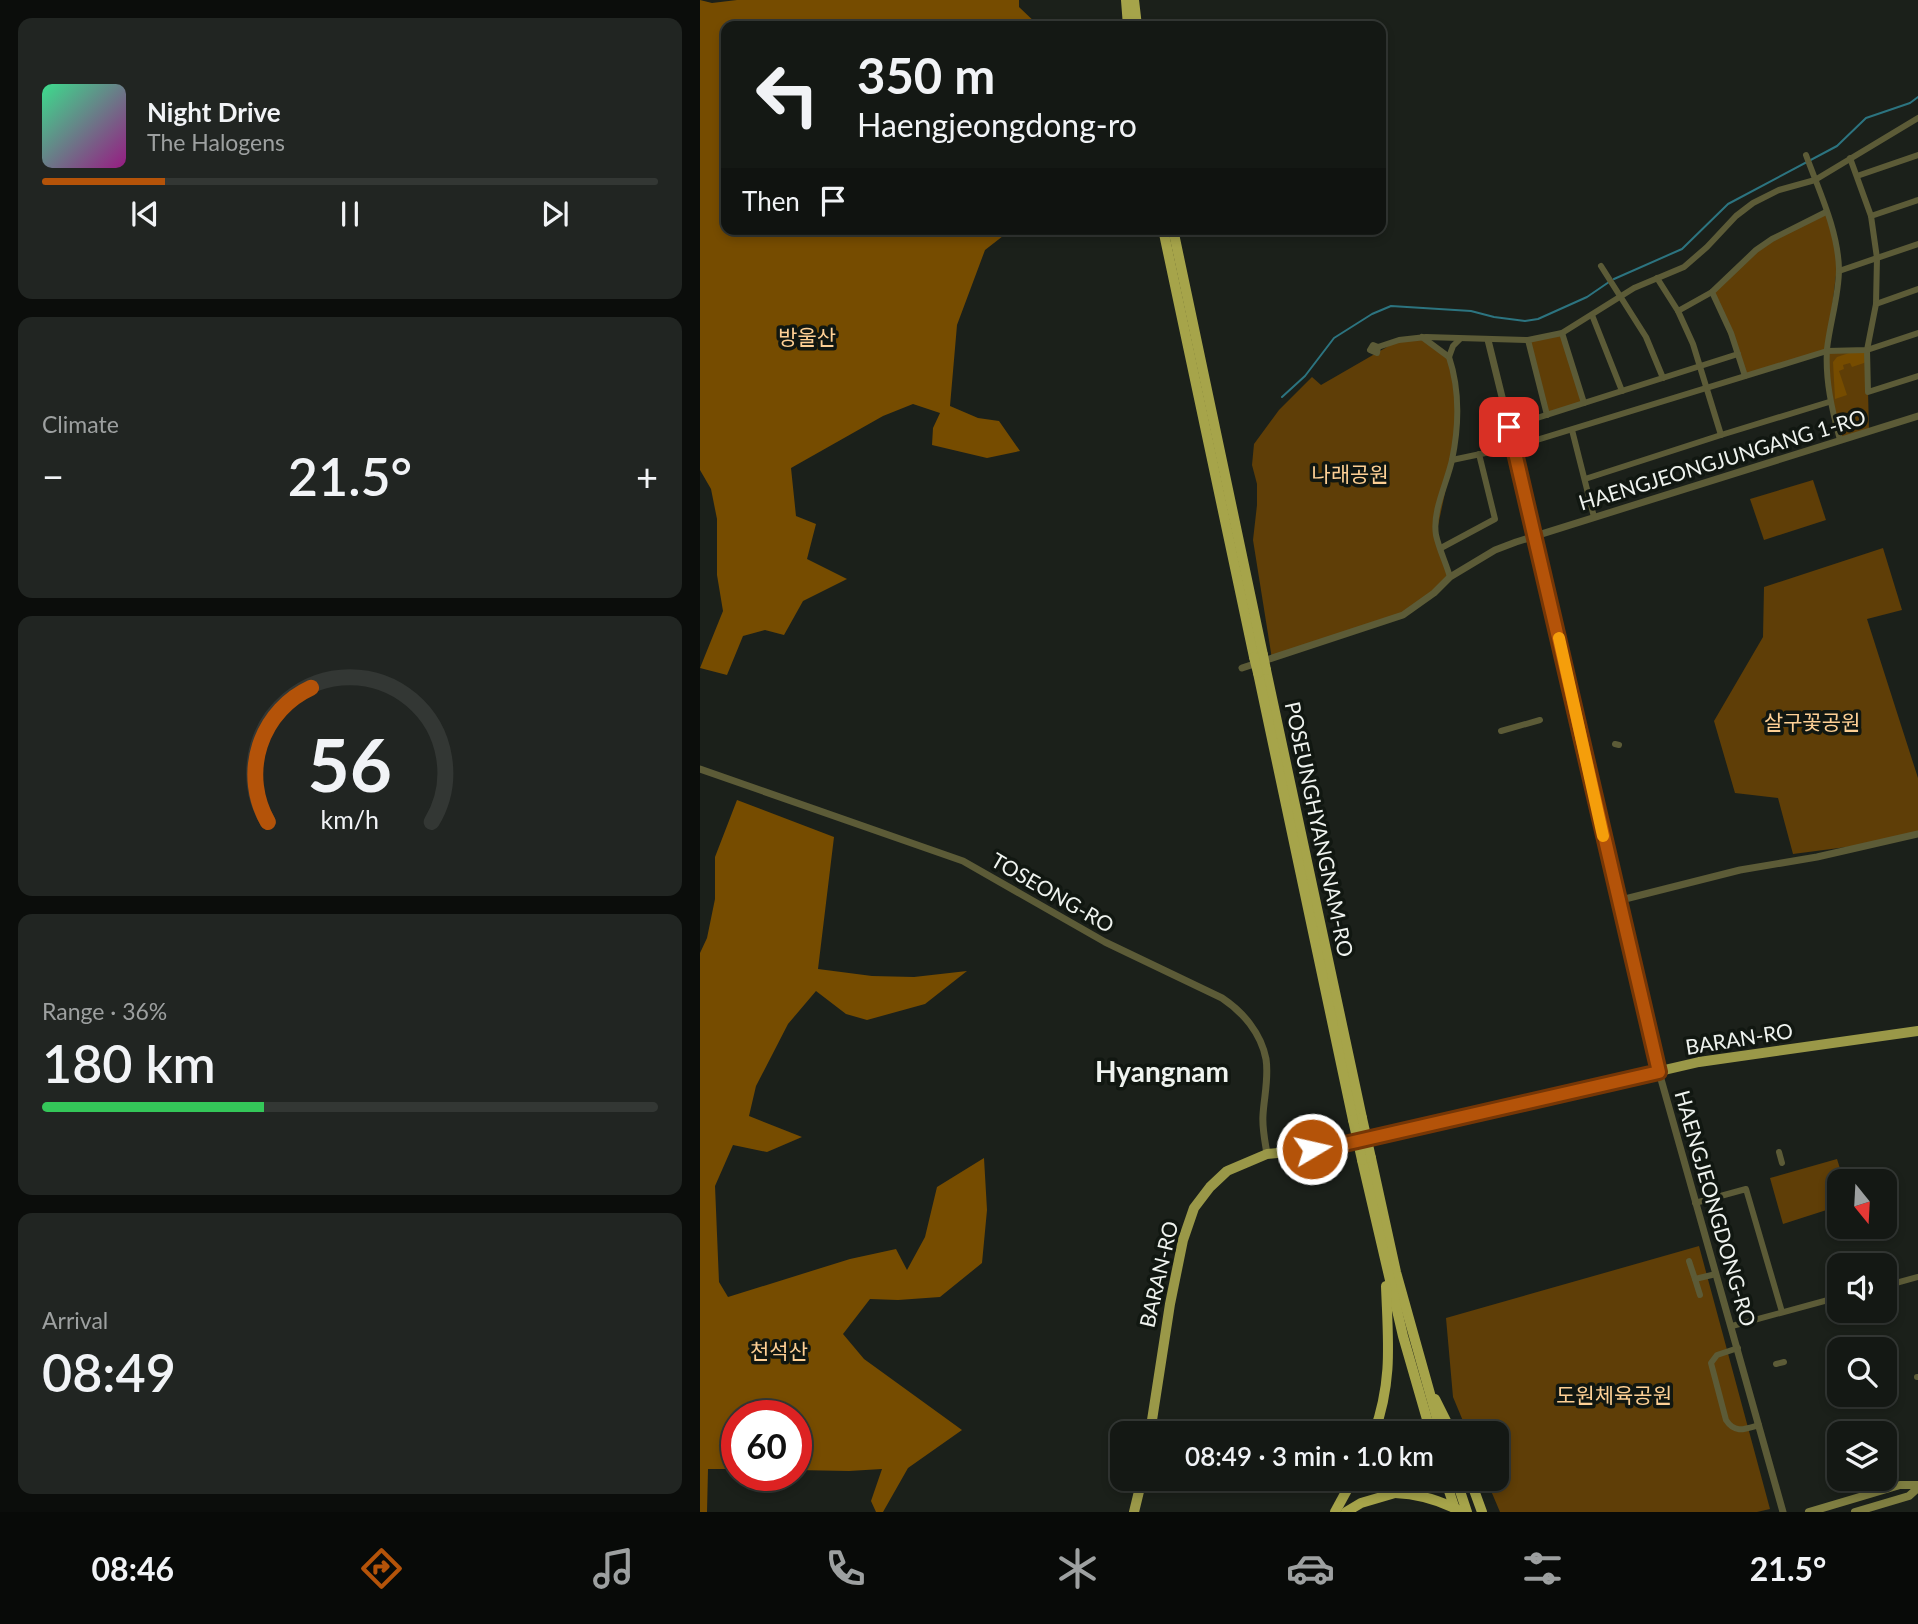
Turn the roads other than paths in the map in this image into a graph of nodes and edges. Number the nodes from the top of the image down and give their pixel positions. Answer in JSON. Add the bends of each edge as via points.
{"nodes":[{"id":1,"x":1126,"y":0,"type":"edge"},
{"id":2,"x":1134,"y":0,"type":"edge"},
{"id":3,"x":1128,"y":21,"type":"edge"},
{"id":4,"x":1136,"y":21,"type":"edge"},
{"id":5,"x":1918,"y":118,"type":"edge"},
{"id":6,"x":1918,"y":155,"type":"edge"},
{"id":7,"x":1806,"y":156,"type":"dead end"},
{"id":8,"x":1850,"y":159,"type":"junction"},
{"id":9,"x":1857,"y":176,"type":"junction"},
{"id":10,"x":1815,"y":180,"type":"junction"},
{"id":11,"x":1918,"y":200,"type":"edge"},
{"id":12,"x":1826,"y":212,"type":"junction"},
{"id":13,"x":1871,"y":216,"type":"junction"},
{"id":14,"x":1164,"y":235,"type":"edge"},
{"id":15,"x":1174,"y":235,"type":"edge"},
{"id":16,"x":1918,"y":244,"type":"edge"},
{"id":17,"x":1877,"y":258,"type":"junction"},
{"id":18,"x":1601,"y":266,"type":"dead end"},
{"id":19,"x":1839,"y":271,"type":"junction"},
{"id":20,"x":1657,"y":278,"type":"junction"},
{"id":21,"x":1918,"y":289,"type":"edge"},
{"id":22,"x":1712,"y":292,"type":"junction"},
{"id":23,"x":1621,"y":296,"type":"junction"},
{"id":24,"x":1876,"y":304,"type":"junction"},
{"id":25,"x":1678,"y":311,"type":"junction"},
{"id":26,"x":1592,"y":315,"type":"junction"},
{"id":27,"x":1562,"y":332,"type":"junction"},
{"id":28,"x":1918,"y":333,"type":"edge"},
{"id":29,"x":1422,"y":337,"type":"junction"},
{"id":30,"x":1460,"y":339,"type":"junction"},
{"id":31,"x":1488,"y":340,"type":"junction"},
{"id":32,"x":1528,"y":340,"type":"junction"},
{"id":33,"x":1378,"y":347,"type":"dead end"},
{"id":34,"x":1867,"y":350,"type":"junction"},
{"id":35,"x":1827,"y":351,"type":"junction"},
{"id":36,"x":1738,"y":354,"type":"junction"},
{"id":37,"x":1449,"y":357,"type":"junction"},
{"id":38,"x":1700,"y":366,"type":"junction"},
{"id":39,"x":1745,"y":376,"type":"junction"},
{"id":40,"x":1918,"y":376,"type":"edge"},
{"id":41,"x":1663,"y":378,"type":"junction"},
{"id":42,"x":1707,"y":388,"type":"junction"},
{"id":43,"x":1622,"y":391,"type":"junction"},
{"id":44,"x":1829,"y":402,"type":"junction"},
{"id":45,"x":1584,"y":403,"type":"junction"},
{"id":46,"x":1547,"y":415,"type":"junction"},
{"id":47,"x":1918,"y":416,"type":"edge"},
{"id":48,"x":1509,"y":427,"type":"junction"},
{"id":49,"x":1572,"y":430,"type":"junction"},
{"id":50,"x":1721,"y":435,"type":"junction"},
{"id":51,"x":1840,"y":440,"type":"junction"},
{"id":52,"x":1514,"y":447,"type":"junction"},
{"id":53,"x":1479,"y":454,"type":"junction"},
{"id":54,"x":1452,"y":460,"type":"junction"},
{"id":55,"x":1585,"y":479,"type":"junction"},
{"id":56,"x":1594,"y":517,"type":"junction"},
{"id":57,"x":1536,"y":535,"type":"junction"},
{"id":58,"x":1441,"y":548,"type":"junction"},
{"id":59,"x":1450,"y":577,"type":"junction"},
{"id":60,"x":1259,"y":656,"type":"junction"},
{"id":61,"x":1242,"y":668,"type":"dead end"},
{"id":62,"x":1539,"y":720,"type":"dead end"},
{"id":63,"x":1502,"y":731,"type":"dead end"},
{"id":64,"x":700,"y":769,"type":"edge"},
{"id":65,"x":1918,"y":834,"type":"edge"},
{"id":66,"x":1620,"y":900,"type":"junction"},
{"id":67,"x":1918,"y":1031,"type":"edge"},
{"id":68,"x":1659,"y":1072,"type":"junction"},
{"id":69,"x":1703,"y":1146,"type":"dead end"},
{"id":70,"x":1779,"y":1152,"type":"dead end"},
{"id":71,"x":1267,"y":1154,"type":"junction"},
{"id":72,"x":1706,"y":1157,"type":"dead end"},
{"id":73,"x":1366,"y":1159,"type":"junction"},
{"id":74,"x":1782,"y":1163,"type":"dead end"},
{"id":75,"x":1695,"y":1203,"type":"junction"},
{"id":76,"x":1689,"y":1261,"type":"dead end"},
{"id":77,"x":1386,"y":1268,"type":"junction"},
{"id":78,"x":1716,"y":1274,"type":"junction"},
{"id":79,"x":1918,"y":1277,"type":"edge"},
{"id":80,"x":1695,"y":1279,"type":"junction"},
{"id":81,"x":1897,"y":1283,"type":"edge"},
{"id":82,"x":1700,"y":1295,"type":"dead end"},
{"id":83,"x":1827,"y":1300,"type":"edge"},
{"id":84,"x":1782,"y":1312,"type":"junction"},
{"id":85,"x":1732,"y":1326,"type":"junction"},
{"id":86,"x":1738,"y":1348,"type":"junction"},
{"id":87,"x":1424,"y":1379,"type":"junction"},
{"id":88,"x":1152,"y":1421,"type":"edge"},
{"id":89,"x":1378,"y":1421,"type":"edge"},
{"id":90,"x":1427,"y":1421,"type":"edge"},
{"id":91,"x":1437,"y":1421,"type":"edge"},
{"id":92,"x":1446,"y":1421,"type":"edge"},
{"id":93,"x":1759,"y":1425,"type":"junction"},
{"id":94,"x":1918,"y":1486,"type":"edge"},
{"id":95,"x":1139,"y":1491,"type":"edge"},
{"id":96,"x":1346,"y":1491,"type":"edge"},
{"id":97,"x":1453,"y":1491,"type":"edge"},
{"id":98,"x":1474,"y":1491,"type":"edge"},
{"id":99,"x":1134,"y":1512,"type":"edge"},
{"id":100,"x":1335,"y":1512,"type":"edge"},
{"id":101,"x":1346,"y":1512,"type":"edge"},
{"id":102,"x":1459,"y":1512,"type":"edge"},
{"id":103,"x":1482,"y":1512,"type":"edge"},
{"id":104,"x":1783,"y":1512,"type":"edge"},
{"id":105,"x":1809,"y":1512,"type":"edge"},
{"id":106,"x":1855,"y":1512,"type":"edge"}],
"edges":[{"from":1,"to":3,"type":"highway"},
{"from":2,"to":4,"type":"highway"},
{"from":5,"to":8,"type":"street"},
{"from":6,"to":9,"type":"street"},
{"from":7,"to":10,"type":"street"},
{"from":8,"to":9,"type":"street"},
{"from":8,"to":10,"type":"street"},
{"from":9,"to":13,"type":"street"},
{"from":10,"to":12,"type":"street"},
{"from":10,"to":20,"type":"street","via":[[1753,203],[1696,258]]},
{"from":11,"to":13,"type":"street"},
{"from":12,"to":19,"type":"street"},
{"from":12,"to":22,"type":"street","via":[[1756,250]]},
{"from":13,"to":17,"type":"street"},
{"from":14,"to":60,"type":"highway","name":"POSEUNGHYANGNAM-RO"},
{"from":15,"to":60,"type":"highway","name":"POSEUNGHYANGNAM-RO"},
{"from":16,"to":17,"type":"street"},
{"from":17,"to":19,"type":"street"},
{"from":17,"to":24,"type":"street"},
{"from":18,"to":23,"type":"street"},
{"from":19,"to":35,"type":"street"},
{"from":20,"to":23,"type":"street"},
{"from":20,"to":25,"type":"street"},
{"from":21,"to":24,"type":"street"},
{"from":22,"to":25,"type":"street"},
{"from":22,"to":36,"type":"street"},
{"from":23,"to":26,"type":"street"},
{"from":23,"to":41,"type":"street","via":[[1646,337]]},
{"from":24,"to":34,"type":"street"},
{"from":25,"to":38,"type":"street"},
{"from":26,"to":27,"type":"street"},
{"from":26,"to":43,"type":"street"},
{"from":27,"to":32,"type":"street"},
{"from":27,"to":45,"type":"street"},
{"from":28,"to":34,"type":"street"},
{"from":29,"to":30,"type":"street"},
{"from":29,"to":33,"type":"street"},
{"from":29,"to":37,"type":"street"},
{"from":30,"to":31,"type":"street"},
{"from":30,"to":37,"type":"street"},
{"from":31,"to":32,"type":"street"},
{"from":31,"to":48,"type":"street","name":"HAENGJEONGDONG-RO"},
{"from":32,"to":46,"type":"street"},
{"from":34,"to":35,"type":"street"},
{"from":34,"to":40,"type":"street","via":[[1868,392]]},
{"from":35,"to":39,"type":"street"},
{"from":35,"to":44,"type":"street"},
{"from":36,"to":38,"type":"street"},
{"from":36,"to":39,"type":"street"},
{"from":37,"to":54,"type":"street","via":[[1458,394]]},
{"from":38,"to":41,"type":"street"},
{"from":38,"to":42,"type":"street"},
{"from":39,"to":42,"type":"street"},
{"from":41,"to":43,"type":"street"},
{"from":42,"to":49,"type":"street"},
{"from":42,"to":50,"type":"street"},
{"from":43,"to":45,"type":"street"},
{"from":44,"to":50,"type":"street"},
{"from":44,"to":51,"type":"street"},
{"from":45,"to":46,"type":"street"},
{"from":46,"to":48,"type":"street"},
{"from":47,"to":51,"type":"street","name":"HAENGJEONGJUNGANG 1-RO"},
{"from":48,"to":52,"type":"street","name":"HAENGJEONGDONG-RO"},
{"from":49,"to":52,"type":"street"},
{"from":49,"to":55,"type":"street"},
{"from":50,"to":55,"type":"street"},
{"from":51,"to":56,"type":"street","name":"HAENGJEONGJUNGANG 1-RO"},
{"from":52,"to":53,"type":"street"},
{"from":52,"to":57,"type":"street","name":"HAENGJEONGDONG-RO"},
{"from":53,"to":54,"type":"street"},
{"from":53,"to":58,"type":"street","via":[[1495,519]]},
{"from":54,"to":58,"type":"street","via":[[1437,519]]},
{"from":55,"to":56,"type":"street"},
{"from":56,"to":57,"type":"street","name":"HAENGJEONGJUNGANG 1-RO"},
{"from":57,"to":59,"type":"street","name":"HAENGJEONGJUNGANG 1-RO","via":[[1495,550]]},
{"from":57,"to":66,"type":"street","name":"HAENGJEONGDONG-RO"},
{"from":58,"to":59,"type":"street"},
{"from":59,"to":61,"type":"street","name":"HAENGJEONGJUNGANG 1-RO","via":[[1403,615]]},
{"from":60,"to":73,"type":"highway","name":"POSEUNGHYANGNAM-RO","bridge":true},
{"from":62,"to":63,"type":"street"},
{"from":64,"to":71,"type":"street","name":"TOSEONG-RO","via":[[963,861],[1105,942],[1222,998],[1248,1020],[1266,1058],[1262,1118]]},
{"from":65,"to":66,"type":"street"},
{"from":66,"to":68,"type":"street","name":"HAENGJEONGDONG-RO"},
{"from":67,"to":68,"type":"main road","name":"BARAN-RO","via":[[1699,1062]]},
{"from":68,"to":71,"type":"main road","name":"BARAN-RO","via":[[1327,1148]]},
{"from":68,"to":75,"type":"street","name":"HAENGJEONGDONG-RO"},
{"from":69,"to":72,"type":"street"},
{"from":70,"to":74,"type":"street"},
{"from":71,"to":88,"type":"main road","name":"BARAN-RO","via":[[1227,1171],[1194,1208],[1170,1304]]},
{"from":73,"to":77,"type":"highway","name":"POSEUNGHYANGNAM-RO"},
{"from":73,"to":87,"type":"highway","name":"POSEUNGHYANGNAM-RO"},
{"from":75,"to":78,"type":"street","name":"HAENGJEONGDONG-RO"},
{"from":75,"to":84,"type":"street","via":[[1746,1189]]},
{"from":76,"to":80,"type":"street"},
{"from":77,"to":89,"type":"highway","via":[[1389,1363]]},
{"from":77,"to":90,"type":"highway","name":"POSEUNGHYANGNAM-RO"},
{"from":78,"to":80,"type":"street"},
{"from":78,"to":85,"type":"street","name":"HAENGJEONGDONG-RO"},
{"from":79,"to":81,"type":"street"},
{"from":80,"to":82,"type":"street"},
{"from":83,"to":84,"type":"street"},
{"from":84,"to":85,"type":"street"},
{"from":85,"to":86,"type":"street","name":"HAENGJEONGDONG-RO"},
{"from":86,"to":93,"type":"street","name":"HAENGJEONGDONG-RO"},
{"from":86,"to":93,"type":"street","via":[[1717,1355],[1711,1363],[1726,1420],[1739,1430]]},
{"from":87,"to":91,"type":"highway","name":"POSEUNGHYANGNAM-RO"},
{"from":87,"to":92,"type":"highway"},
{"from":93,"to":104,"type":"street","name":"HAENGJEONGDONG-RO"},
{"from":94,"to":105,"type":"main road","via":[[1900,1485]]},
{"from":94,"to":106,"type":"main road","via":[[1909,1496]]},
{"from":95,"to":99,"type":"main road"},
{"from":96,"to":100,"type":"highway"},
{"from":97,"to":102,"type":"highway"},
{"from":98,"to":103,"type":"highway"},
{"from":101,"to":102,"type":"highway","bridge":true,"via":[[1395,1493],[1416,1494]]}]}
